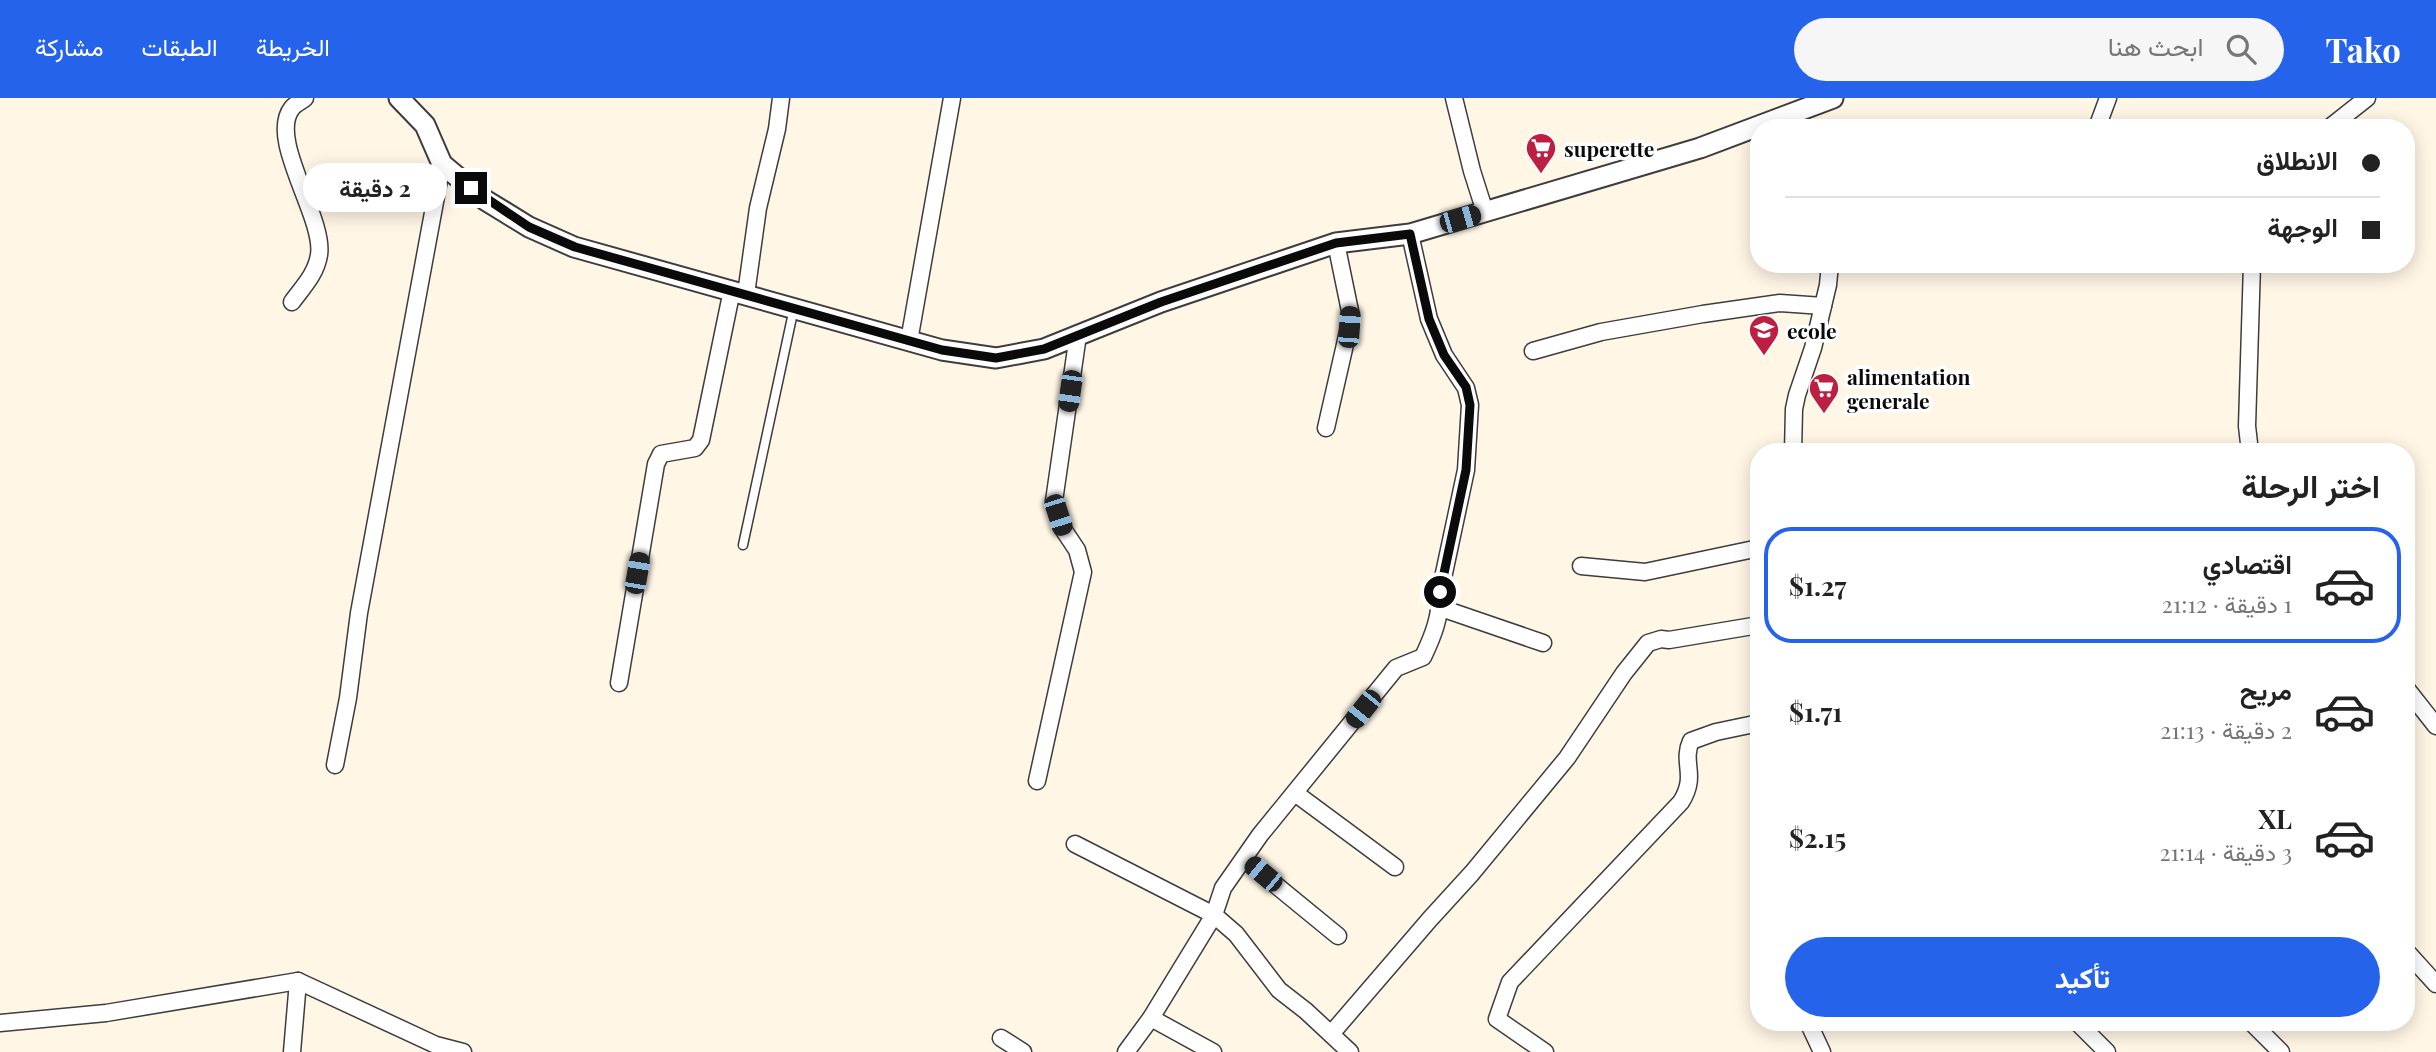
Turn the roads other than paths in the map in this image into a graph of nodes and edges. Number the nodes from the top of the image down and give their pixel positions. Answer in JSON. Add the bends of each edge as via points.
{"nodes":[{"id":1,"x":305,"y":98,"type":"edge"},
{"id":2,"x":399,"y":98,"type":"edge"},
{"id":3,"x":781,"y":98,"type":"edge"},
{"id":4,"x":952,"y":98,"type":"edge"},
{"id":5,"x":1454,"y":98,"type":"edge"},
{"id":6,"x":1833,"y":98,"type":"edge"},
{"id":7,"x":2108,"y":98,"type":"edge"},
{"id":8,"x":2367,"y":98,"type":"edge"},
{"id":9,"x":1780,"y":119,"type":"edge"},
{"id":10,"x":2100,"y":119,"type":"edge"},
{"id":11,"x":2340,"y":119,"type":"edge"},
{"id":12,"x":1750,"y":130,"type":"edge"},
{"id":13,"x":442,"y":164,"type":"junction"},
{"id":14,"x":1485,"y":212,"type":"junction"},
{"id":15,"x":1410,"y":234,"type":"junction"},
{"id":16,"x":1336,"y":243,"type":"junction"},
{"id":17,"x":1828,"y":273,"type":"edge"},
{"id":18,"x":2252,"y":273,"type":"edge"},
{"id":19,"x":739,"y":292,"type":"junction"},
{"id":20,"x":292,"y":302,"type":"dead end"},
{"id":21,"x":1823,"y":306,"type":"junction"},
{"id":22,"x":794,"y":308,"type":"junction"},
{"id":23,"x":1078,"y":335,"type":"junction"},
{"id":24,"x":909,"y":341,"type":"junction"},
{"id":25,"x":1533,"y":351,"type":"dead end"},
{"id":26,"x":1326,"y":428,"type":"dead end"},
{"id":27,"x":1794,"y":443,"type":"edge"},
{"id":28,"x":2249,"y":443,"type":"edge"},
{"id":29,"x":743,"y":545,"type":"dead end"},
{"id":30,"x":1750,"y":550,"type":"edge"},
{"id":31,"x":1581,"y":566,"type":"dead end"},
{"id":32,"x":1441,"y":608,"type":"junction"},
{"id":33,"x":1750,"y":626,"type":"edge"},
{"id":34,"x":1543,"y":643,"type":"dead end"},
{"id":35,"x":619,"y":682,"type":"dead end"},
{"id":36,"x":2415,"y":699,"type":"edge"},
{"id":37,"x":1750,"y":725,"type":"edge"},
{"id":38,"x":2436,"y":726,"type":"edge"},
{"id":39,"x":335,"y":765,"type":"dead end"},
{"id":40,"x":1037,"y":781,"type":"dead end"},
{"id":41,"x":1295,"y":793,"type":"junction"},
{"id":42,"x":1075,"y":844,"type":"dead end"},
{"id":43,"x":1244,"y":859,"type":"junction"},
{"id":44,"x":1395,"y":867,"type":"dead end"},
{"id":45,"x":1214,"y":915,"type":"junction"},
{"id":46,"x":1338,"y":936,"type":"dead end"},
{"id":47,"x":2415,"y":961,"type":"edge"},
{"id":48,"x":298,"y":981,"type":"junction"},
{"id":49,"x":2436,"y":984,"type":"edge"},
{"id":50,"x":1151,"y":1018,"type":"junction"},
{"id":51,"x":0,"y":1023,"type":"edge"},
{"id":52,"x":1812,"y":1031,"type":"edge"},
{"id":53,"x":2086,"y":1031,"type":"edge"},
{"id":54,"x":2259,"y":1031,"type":"edge"},
{"id":55,"x":1331,"y":1034,"type":"junction"},
{"id":56,"x":420,"y":1037,"type":"junction"},
{"id":57,"x":1001,"y":1038,"type":"dead end"},
{"id":58,"x":292,"y":1052,"type":"edge"},
{"id":59,"x":430,"y":1052,"type":"edge"},
{"id":60,"x":463,"y":1052,"type":"edge"},
{"id":61,"x":1023,"y":1052,"type":"edge"},
{"id":62,"x":1126,"y":1052,"type":"edge"},
{"id":63,"x":1213,"y":1052,"type":"edge"},
{"id":64,"x":1350,"y":1052,"type":"edge"},
{"id":65,"x":1545,"y":1052,"type":"edge"},
{"id":66,"x":1822,"y":1052,"type":"edge"},
{"id":67,"x":2107,"y":1052,"type":"edge"},
{"id":68,"x":2281,"y":1052,"type":"edge"}],
"edges":[{"from":1,"to":20,"type":"street","via":[[292,108],[286,123],[288,148],[320,253],[314,273]]},
{"from":2,"to":13,"type":"street","via":[[425,125]]},
{"from":3,"to":19,"type":"street"},
{"from":4,"to":24,"type":"street"},
{"from":5,"to":14,"type":"street"},
{"from":6,"to":9,"type":"street"},
{"from":7,"to":10,"type":"street"},
{"from":8,"to":11,"type":"street"},
{"from":12,"to":14,"type":"street"},
{"from":13,"to":19,"type":"street","via":[[485,200],[563,242]]},
{"from":13,"to":39,"type":"street"},
{"from":14,"to":15,"type":"street"},
{"from":15,"to":16,"type":"street"},
{"from":15,"to":32,"type":"street","via":[[1429,319],[1444,355],[1466,387],[1470,405],[1466,470],[1440,592]]},
{"from":16,"to":23,"type":"street"},
{"from":16,"to":26,"type":"street","via":[[1350,311]]},
{"from":17,"to":21,"type":"street"},
{"from":18,"to":28,"type":"street"},
{"from":19,"to":22,"type":"street"},
{"from":19,"to":35,"type":"street","via":[[701,440],[695,448],[661,454],[656,464]]},
{"from":21,"to":25,"type":"street","via":[[1780,303],[1703,314],[1601,332]]},
{"from":21,"to":27,"type":"street","via":[[1794,409]]},
{"from":22,"to":24,"type":"street"},
{"from":22,"to":29,"type":"lane"},
{"from":23,"to":24,"type":"street","via":[[1044,349],[996,358]]},
{"from":23,"to":40,"type":"street","via":[[1054,501],[1083,572]]},
{"from":30,"to":31,"type":"street","via":[[1645,572]]},
{"from":32,"to":34,"type":"street"},
{"from":32,"to":41,"type":"street","via":[[1423,657],[1396,668]]},
{"from":33,"to":55,"type":"street","via":[[1648,643],[1567,758]]},
{"from":36,"to":38,"type":"street"},
{"from":37,"to":65,"type":"street","via":[[1691,741],[1690,785],[1681,802],[1510,982],[1497,1019]]},
{"from":41,"to":43,"type":"street"},
{"from":41,"to":44,"type":"street"},
{"from":42,"to":45,"type":"street"},
{"from":43,"to":45,"type":"street","via":[[1223,888]]},
{"from":43,"to":46,"type":"street"},
{"from":45,"to":50,"type":"street"},
{"from":45,"to":55,"type":"street","via":[[1236,934],[1279,990]]},
{"from":47,"to":49,"type":"street"},
{"from":48,"to":51,"type":"street","via":[[106,1013]]},
{"from":48,"to":56,"type":"street"},
{"from":48,"to":58,"type":"street"},
{"from":50,"to":62,"type":"street"},
{"from":50,"to":63,"type":"street"},
{"from":52,"to":66,"type":"street"},
{"from":53,"to":67,"type":"street"},
{"from":54,"to":68,"type":"street"},
{"from":55,"to":64,"type":"street"},
{"from":56,"to":59,"type":"street"},
{"from":56,"to":60,"type":"street"},
{"from":57,"to":61,"type":"street"}]}
